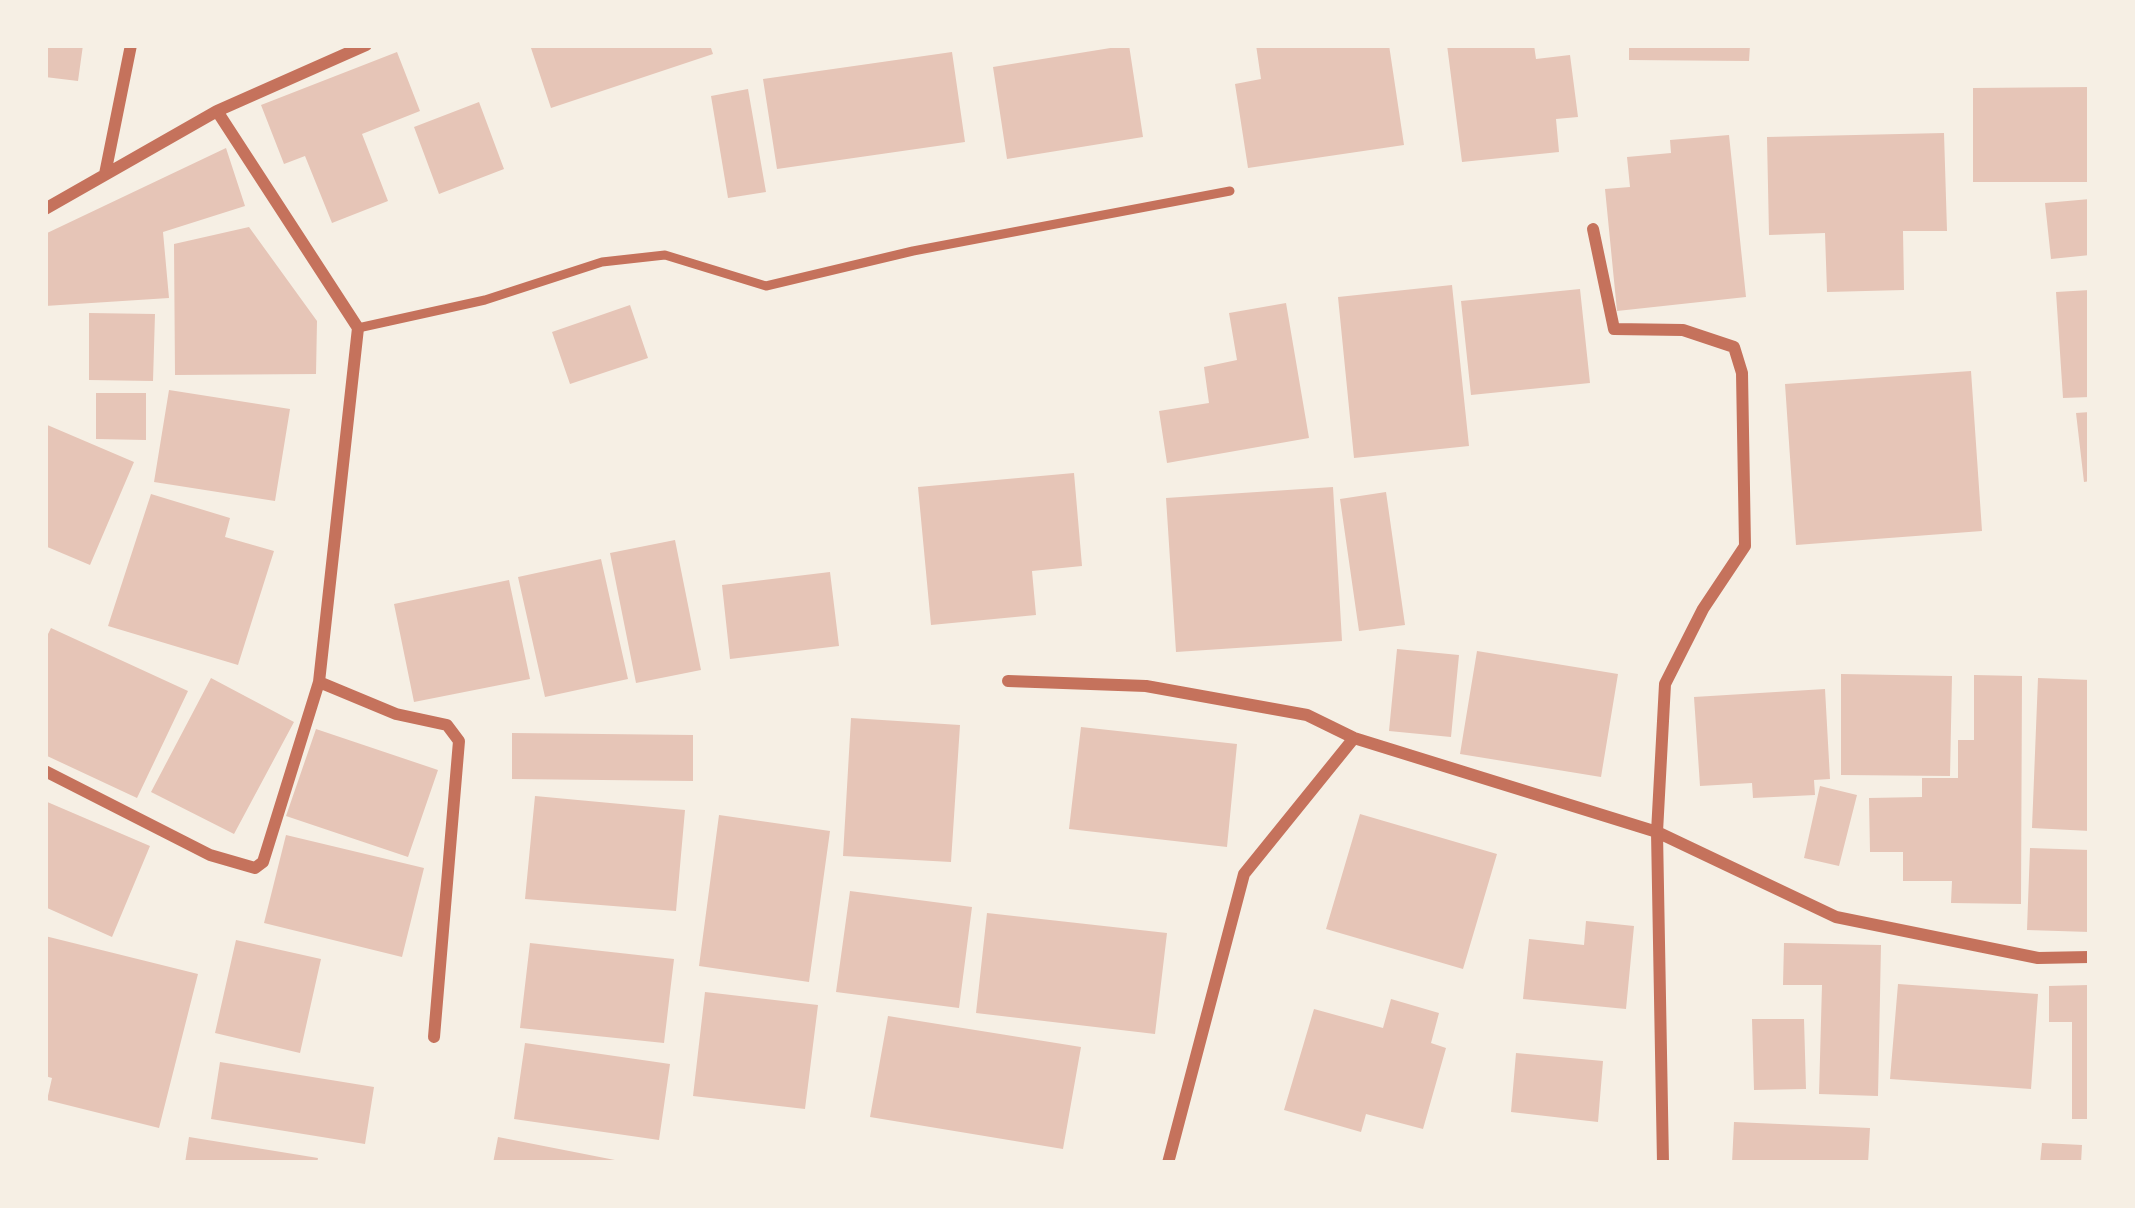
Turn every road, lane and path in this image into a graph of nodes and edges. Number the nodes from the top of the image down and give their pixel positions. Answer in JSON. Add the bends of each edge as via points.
{"nodes":[{"id":1,"x":131,"y":45,"type":"edge"},
{"id":2,"x":366,"y":45,"type":"edge"},
{"id":3,"x":217,"y":111,"type":"junction"},
{"id":4,"x":105,"y":174,"type":"junction"},
{"id":5,"x":1230,"y":190,"type":"dead end"},
{"id":6,"x":45,"y":209,"type":"edge"},
{"id":7,"x":1593,"y":229,"type":"dead end"},
{"id":8,"x":358,"y":328,"type":"junction"},
{"id":9,"x":1008,"y":681,"type":"dead end"},
{"id":10,"x":319,"y":682,"type":"junction"},
{"id":11,"x":1354,"y":738,"type":"junction"},
{"id":12,"x":45,"y":771,"type":"edge"},
{"id":13,"x":1657,"y":832,"type":"junction"},
{"id":14,"x":2090,"y":957,"type":"edge"},
{"id":15,"x":434,"y":1037,"type":"dead end"},
{"id":16,"x":1168,"y":1163,"type":"edge"},
{"id":17,"x":1663,"y":1163,"type":"edge"}],
"edges":[{"from":1,"to":4,"type":"street"},
{"from":2,"to":3,"type":"street"},
{"from":3,"to":4,"type":"street"},
{"from":3,"to":8,"type":"street"},
{"from":4,"to":6,"type":"street"},
{"from":5,"to":8,"type":"lane","via":[[766,286],[665,255],[602,262],[485,300]]},
{"from":7,"to":13,"type":"street","via":[[1615,329],[1683,330],[1734,347],[1742,374],[1745,546],[1664,684]]},
{"from":8,"to":10,"type":"street"},
{"from":9,"to":11,"type":"street","via":[[1146,686],[1307,715]]},
{"from":10,"to":12,"type":"street","via":[[262,866],[210,855]]},
{"from":10,"to":15,"type":"street","via":[[447,725],[459,741]]},
{"from":11,"to":13,"type":"street"},
{"from":11,"to":16,"type":"street","via":[[1244,874]]},
{"from":13,"to":14,"type":"street","via":[[1836,917],[2038,958]]},
{"from":13,"to":17,"type":"street"}]}
